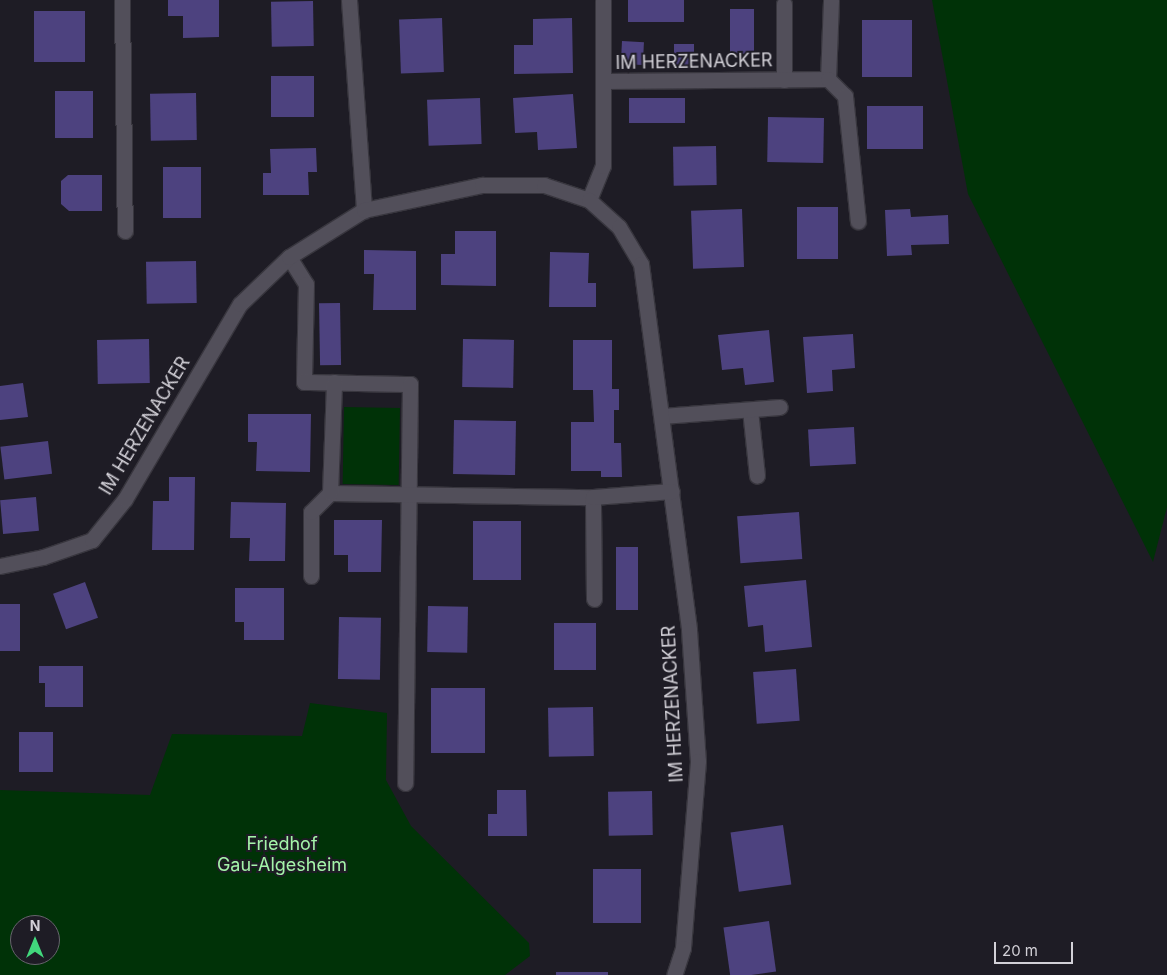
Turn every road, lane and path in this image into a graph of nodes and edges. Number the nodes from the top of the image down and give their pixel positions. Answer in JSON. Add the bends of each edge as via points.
{"nodes":[{"id":1,"x":122,"y":0,"type":"edge"},
{"id":2,"x":349,"y":0,"type":"edge"},
{"id":3,"x":604,"y":0,"type":"edge"},
{"id":4,"x":832,"y":0,"type":"edge"},
{"id":5,"x":784,"y":4,"type":"dead end"},
{"id":6,"x":828,"y":79,"type":"junction"},
{"id":7,"x":784,"y":80,"type":"junction"},
{"id":8,"x":604,"y":81,"type":"junction"},
{"id":9,"x":589,"y":200,"type":"junction"},
{"id":10,"x":364,"y":210,"type":"junction"},
{"id":11,"x":858,"y":221,"type":"dead end"},
{"id":12,"x":125,"y":231,"type":"dead end"},
{"id":13,"x":289,"y":258,"type":"junction"},
{"id":14,"x":334,"y":382,"type":"junction"},
{"id":15,"x":780,"y":407,"type":"dead end"},
{"id":16,"x":750,"y":410,"type":"junction"},
{"id":17,"x":662,"y":416,"type":"junction"},
{"id":18,"x":756,"y":476,"type":"dead end"},
{"id":19,"x":672,"y":491,"type":"junction"},
{"id":20,"x":330,"y":493,"type":"junction"},
{"id":21,"x":408,"y":494,"type":"junction"},
{"id":22,"x":593,"y":497,"type":"junction"},
{"id":23,"x":0,"y":566,"type":"edge"},
{"id":24,"x":312,"y":576,"type":"dead end"},
{"id":25,"x":594,"y":599,"type":"dead end"},
{"id":26,"x":405,"y":782,"type":"dead end"},
{"id":27,"x":674,"y":975,"type":"edge"}],
"edges":[{"from":1,"to":12,"type":"street"},
{"from":2,"to":10,"type":"street"},
{"from":3,"to":8,"type":"street","name":"IM HERZENACKER"},
{"from":4,"to":6,"type":"street"},
{"from":5,"to":7,"type":"street","name":"IM HERZENACKER"},
{"from":6,"to":7,"type":"street","name":"IM HERZENACKER"},
{"from":6,"to":11,"type":"street","via":[[846,96]]},
{"from":7,"to":8,"type":"street","name":"IM HERZENACKER"},
{"from":8,"to":9,"type":"street","name":"IM HERZENACKER","via":[[603,166]]},
{"from":9,"to":10,"type":"street","name":"IM HERZENACKER","via":[[544,185],[482,185]]},
{"from":9,"to":17,"type":"street","name":"IM HERZENACKER","via":[[619,227],[641,264]]},
{"from":10,"to":13,"type":"street","name":"IM HERZENACKER"},
{"from":13,"to":14,"type":"street","via":[[306,284],[304,382]]},
{"from":13,"to":23,"type":"street","name":"IM HERZENACKER","via":[[240,304],[125,499],[92,540],[43,557]]},
{"from":14,"to":20,"type":"street"},
{"from":14,"to":21,"type":"street","via":[[410,384]]},
{"from":15,"to":16,"type":"street"},
{"from":16,"to":17,"type":"street"},
{"from":16,"to":18,"type":"street"},
{"from":17,"to":19,"type":"street","name":"IM HERZENACKER"},
{"from":19,"to":22,"type":"street"},
{"from":19,"to":27,"type":"street","name":"IM HERZENACKER","via":[[689,630],[698,761],[683,948]]},
{"from":20,"to":21,"type":"street"},
{"from":20,"to":24,"type":"street","via":[[312,512]]},
{"from":21,"to":22,"type":"street"},
{"from":21,"to":26,"type":"street"},
{"from":22,"to":25,"type":"street"}]}
